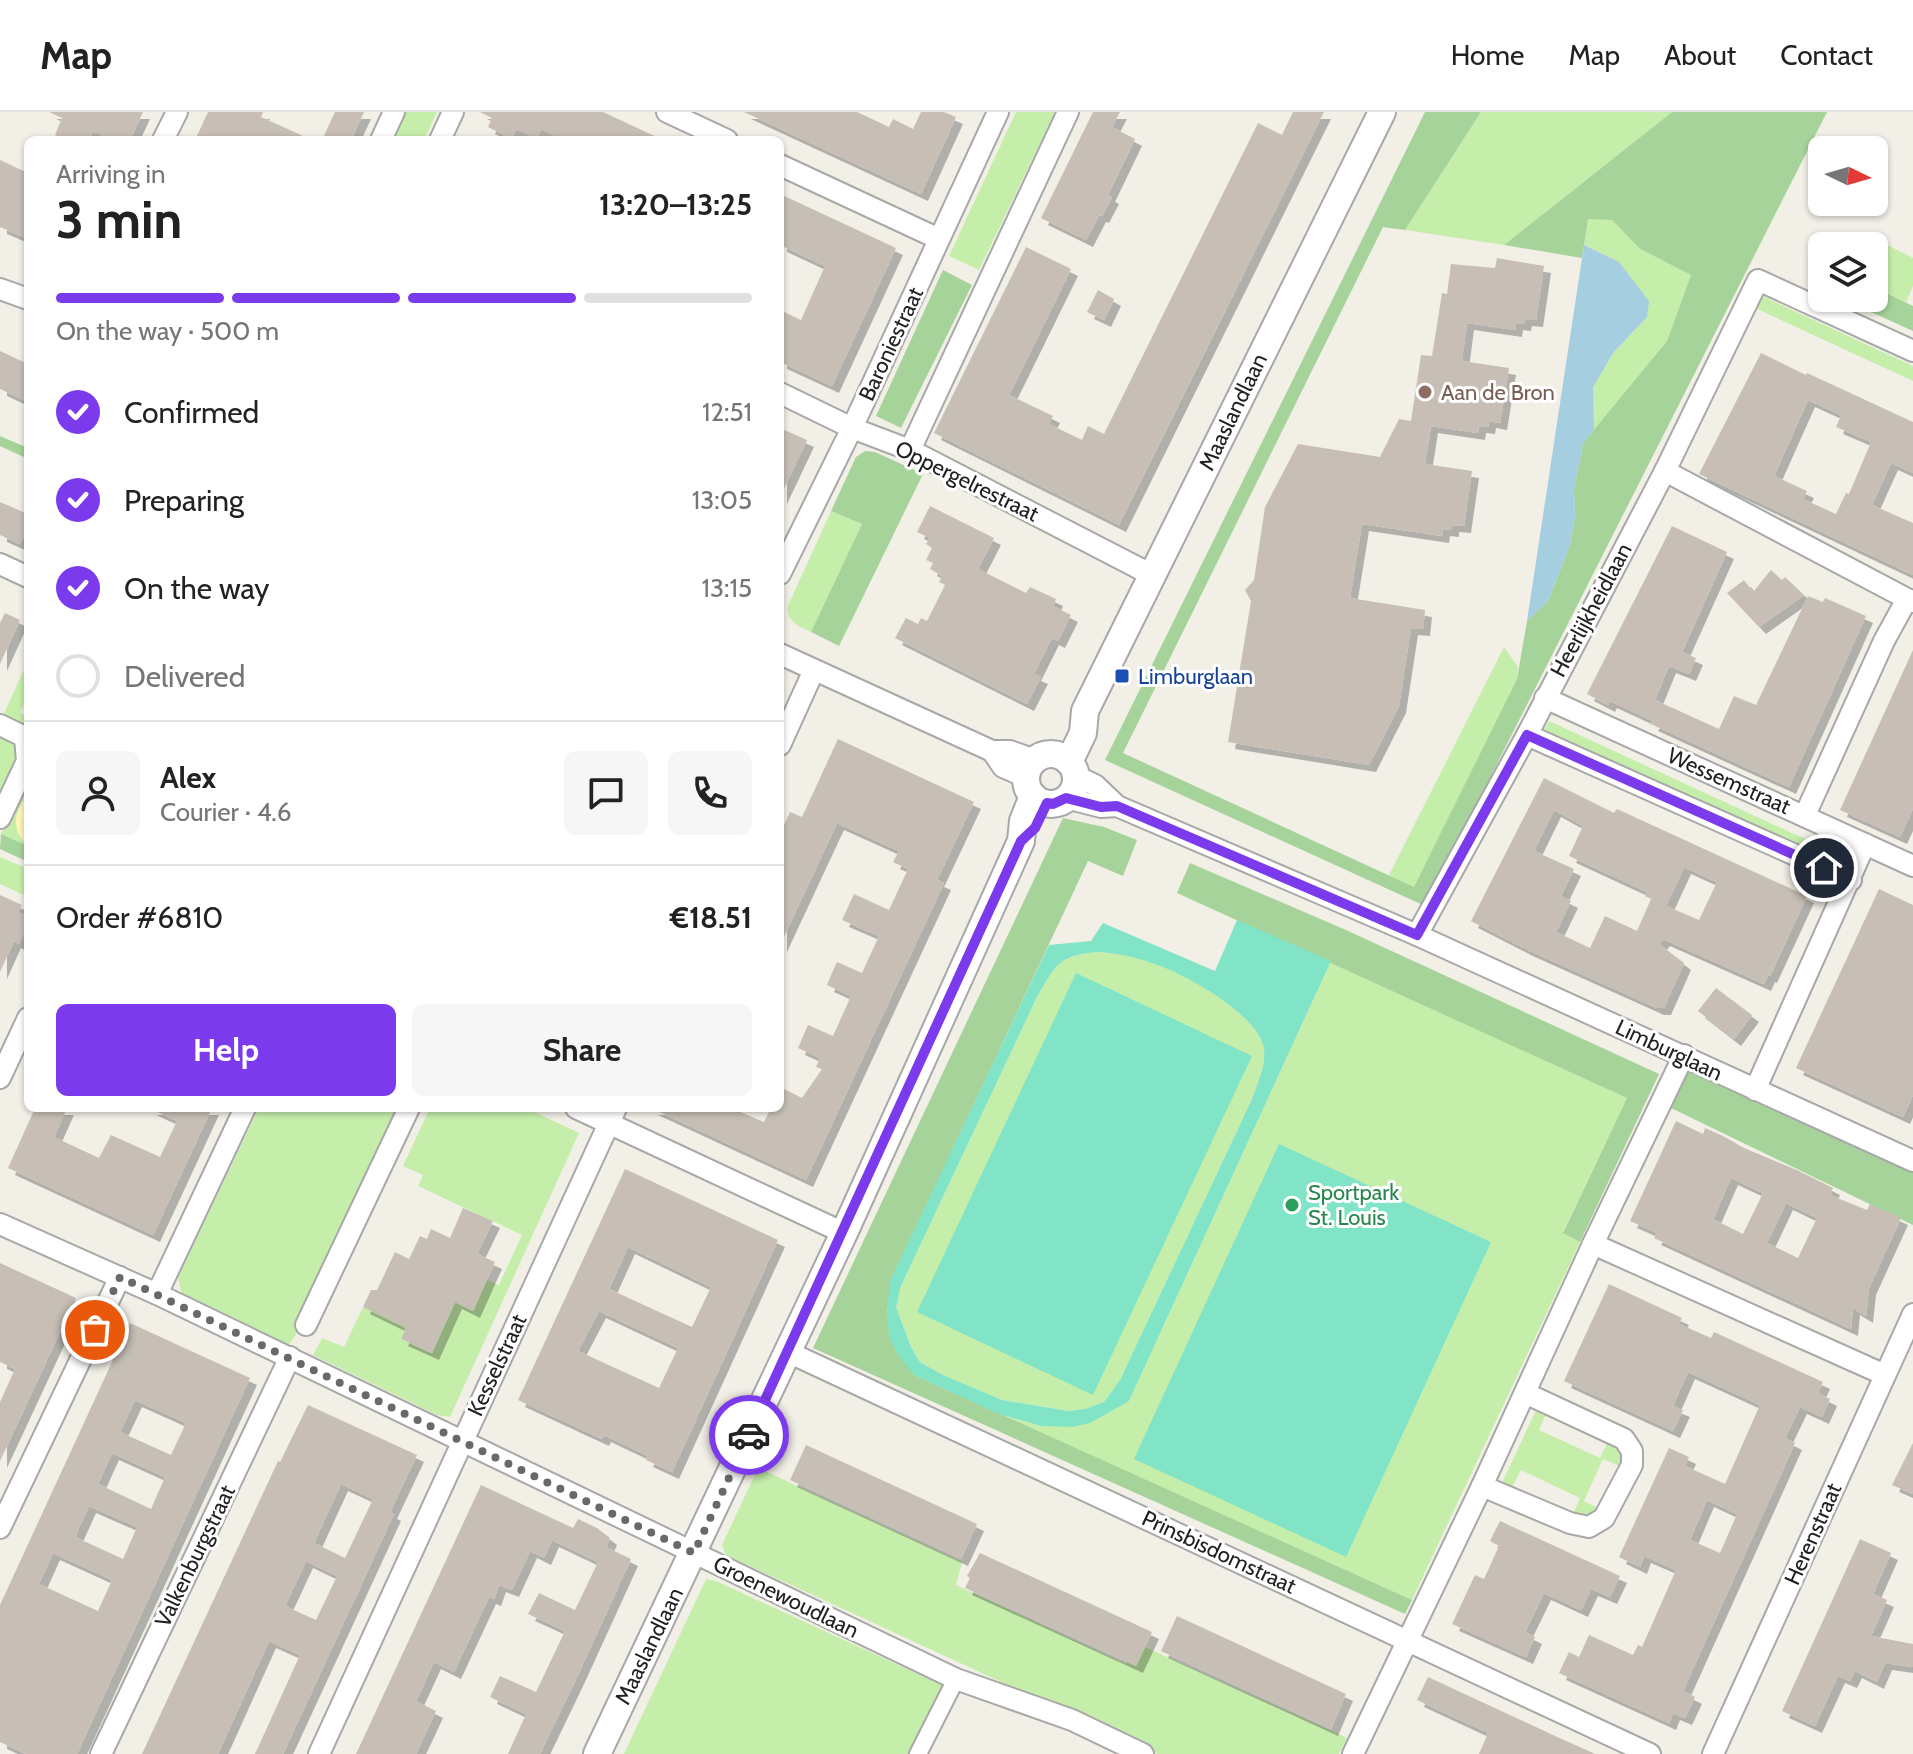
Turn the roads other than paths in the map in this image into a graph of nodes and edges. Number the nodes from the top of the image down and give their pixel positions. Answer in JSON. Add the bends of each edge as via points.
{"nodes":[{"id":1,"x":177,"y":112,"type":"edge"},
{"id":2,"x":394,"y":112,"type":"edge"},
{"id":3,"x":453,"y":112,"type":"edge"},
{"id":4,"x":667,"y":112,"type":"edge"},
{"id":5,"x":998,"y":112,"type":"edge"},
{"id":6,"x":1068,"y":112,"type":"edge"},
{"id":7,"x":1382,"y":112,"type":"edge"},
{"id":8,"x":165,"y":136,"type":"edge"},
{"id":9,"x":383,"y":136,"type":"edge"},
{"id":10,"x":442,"y":136,"type":"edge"},
{"id":11,"x":718,"y":136,"type":"edge"},
{"id":12,"x":784,"y":167,"type":"edge"},
{"id":13,"x":939,"y":239,"type":"junction"},
{"id":14,"x":0,"y":289,"type":"edge"},
{"id":15,"x":24,"y":298,"type":"edge"},
{"id":16,"x":1913,"y":351,"type":"edge"},
{"id":17,"x":784,"y":395,"type":"edge"},
{"id":18,"x":852,"y":428,"type":"junction"},
{"id":19,"x":910,"y":450,"type":"junction"},
{"id":20,"x":1665,"y":471,"type":"junction"},
{"id":21,"x":0,"y":564,"type":"edge"},
{"id":22,"x":784,"y":566,"type":"edge"},
{"id":23,"x":24,"y":575,"type":"edge"},
{"id":24,"x":1152,"y":575,"type":"junction"},
{"id":25,"x":1910,"y":600,"type":"edge"},
{"id":26,"x":784,"y":656,"type":"edge"},
{"id":27,"x":814,"y":670,"type":"junction"},
{"id":28,"x":1545,"y":698,"type":"junction"},
{"id":29,"x":0,"y":725,"type":"edge"},
{"id":30,"x":1527,"y":735,"type":"junction"},
{"id":31,"x":784,"y":736,"type":"edge"},
{"id":32,"x":24,"y":737,"type":"edge"},
{"id":33,"x":24,"y":767,"type":"edge"},
{"id":34,"x":1051,"y":778,"type":"junction"},
{"id":35,"x":1805,"y":815,"type":"junction"},
{"id":36,"x":0,"y":818,"type":"edge"},
{"id":37,"x":1865,"y":844,"type":"junction"},
{"id":38,"x":1913,"y":866,"type":"edge"},
{"id":39,"x":1851,"y":880,"type":"junction"},
{"id":40,"x":1417,"y":935,"type":"junction"},
{"id":41,"x":24,"y":1027,"type":"edge"},
{"id":42,"x":1684,"y":1055,"type":"junction"},
{"id":43,"x":0,"y":1078,"type":"edge"},
{"id":44,"x":1755,"y":1090,"type":"junction"},
{"id":45,"x":243,"y":1112,"type":"edge"},
{"id":46,"x":407,"y":1112,"type":"edge"},
{"id":47,"x":613,"y":1116,"type":"edge"},
{"id":48,"x":1913,"y":1161,"type":"edge"},
{"id":49,"x":0,"y":1224,"type":"edge"},
{"id":50,"x":844,"y":1233,"type":"junction"},
{"id":51,"x":1593,"y":1244,"type":"junction"},
{"id":52,"x":120,"y":1277,"type":"junction"},
{"id":53,"x":157,"y":1294,"type":"junction"},
{"id":54,"x":1913,"y":1314,"type":"edge"},
{"id":55,"x":306,"y":1325,"type":"dead end"},
{"id":56,"x":788,"y":1352,"type":"junction"},
{"id":57,"x":290,"y":1357,"type":"junction"},
{"id":58,"x":1885,"y":1375,"type":"junction"},
{"id":59,"x":1525,"y":1393,"type":"junction"},
{"id":60,"x":462,"y":1442,"type":"junction"},
{"id":61,"x":1482,"y":1486,"type":"junction"},
{"id":62,"x":0,"y":1528,"type":"edge"},
{"id":63,"x":694,"y":1553,"type":"junction"},
{"id":64,"x":1408,"y":1639,"type":"junction"},
{"id":65,"x":956,"y":1679,"type":"junction"},
{"id":66,"x":101,"y":1754,"type":"edge"},
{"id":67,"x":319,"y":1754,"type":"edge"},
{"id":68,"x":597,"y":1754,"type":"edge"},
{"id":69,"x":918,"y":1754,"type":"edge"},
{"id":70,"x":1143,"y":1754,"type":"edge"},
{"id":71,"x":1353,"y":1754,"type":"edge"},
{"id":72,"x":1650,"y":1754,"type":"edge"},
{"id":73,"x":1713,"y":1754,"type":"edge"}],
"edges":[{"from":1,"to":8,"type":"street"},
{"from":2,"to":9,"type":"street"},
{"from":3,"to":10,"type":"street"},
{"from":4,"to":11,"type":"street"},
{"from":5,"to":13,"type":"street","name":"Baroniestraat"},
{"from":6,"to":19,"type":"street"},
{"from":7,"to":24,"type":"street","name":"Maaslandlaan"},
{"from":12,"to":13,"type":"street"},
{"from":13,"to":18,"type":"street","name":"Baroniestraat"},
{"from":14,"to":15,"type":"street"},
{"from":16,"to":20,"type":"street","name":"Heerlijkheidlaan","via":[[1758,280]]},
{"from":17,"to":18,"type":"street","name":"Oppergelrestraat"},
{"from":18,"to":19,"type":"street","name":"Oppergelrestraat"},
{"from":18,"to":22,"type":"street","name":"Baroniestraat"},
{"from":19,"to":24,"type":"street","name":"Oppergelrestraat"},
{"from":20,"to":25,"type":"street"},
{"from":20,"to":28,"type":"street","name":"Heerlijkheidlaan"},
{"from":21,"to":23,"type":"street"},
{"from":24,"to":34,"type":"street","name":"Maaslandlaan","via":[[1085,711],[1068,727]]},
{"from":25,"to":35,"type":"street","via":[[1884,641]]},
{"from":26,"to":27,"type":"street","name":"Limburglaan"},
{"from":27,"to":31,"type":"street"},
{"from":27,"to":34,"type":"street","name":"Limburglaan","via":[[992,751],[1010,751]]},
{"from":28,"to":30,"type":"street","name":"Heerlijkheidlaan"},
{"from":28,"to":35,"type":"street","name":"Wessemstraat"},
{"from":29,"to":32,"type":"street"},
{"from":30,"to":39,"type":"street","name":"Wessemstraat"},
{"from":30,"to":40,"type":"street","name":"Heerlijkheidlaan"},
{"from":33,"to":36,"type":"street"},
{"from":34,"to":40,"type":"street","name":"Limburglaan","via":[[1101,807],[1117,806]]},
{"from":34,"to":50,"type":"street","name":"Maaslandlaan","via":[[1023,821],[1021,841]]},
{"from":35,"to":37,"type":"street","name":"Wessemstraat"},
{"from":37,"to":38,"type":"street","name":"Wessemstraat"},
{"from":37,"to":39,"type":"street"},
{"from":39,"to":44,"type":"street"},
{"from":40,"to":42,"type":"street","name":"Limburglaan"},
{"from":41,"to":43,"type":"street"},
{"from":42,"to":44,"type":"street","name":"Limburglaan"},
{"from":42,"to":51,"type":"street"},
{"from":44,"to":48,"type":"street","name":"Limburglaan"},
{"from":45,"to":53,"type":"street"},
{"from":46,"to":55,"type":"street"},
{"from":47,"to":50,"type":"street"},
{"from":47,"to":60,"type":"street","name":"Kesselstraat"},
{"from":49,"to":52,"type":"street","name":"Groenewoudlaan"},
{"from":50,"to":56,"type":"street","name":"Maaslandlaan"},
{"from":51,"to":58,"type":"street"},
{"from":51,"to":59,"type":"street"},
{"from":52,"to":53,"type":"street","name":"Groenewoudlaan"},
{"from":52,"to":62,"type":"street"},
{"from":53,"to":57,"type":"street","name":"Groenewoudlaan"},
{"from":54,"to":58,"type":"street","name":"Herenstraat"},
{"from":56,"to":63,"type":"street","name":"Maaslandlaan"},
{"from":56,"to":64,"type":"street","name":"Prinsbisdomstraat"},
{"from":57,"to":60,"type":"street","name":"Groenewoudlaan"},
{"from":57,"to":66,"type":"street","name":"Valkenburgstraat"},
{"from":58,"to":73,"type":"street","name":"Herenstraat"},
{"from":59,"to":61,"type":"street"},
{"from":59,"to":61,"type":"street","via":[[1624,1439],[1632,1451],[1632,1465],[1604,1518],[1589,1527]]},
{"from":60,"to":63,"type":"street","name":"Groenewoudlaan"},
{"from":60,"to":67,"type":"street","name":"Kesselstraat"},
{"from":61,"to":64,"type":"street"},
{"from":63,"to":65,"type":"street","name":"Groenewoudlaan"},
{"from":63,"to":68,"type":"street","name":"Maaslandlaan"},
{"from":64,"to":71,"type":"street"},
{"from":64,"to":72,"type":"street","name":"Prinsbisdomstraat"},
{"from":65,"to":69,"type":"street"},
{"from":65,"to":70,"type":"street","name":"Groenewoudlaan","via":[[1072,1720]]}]}
